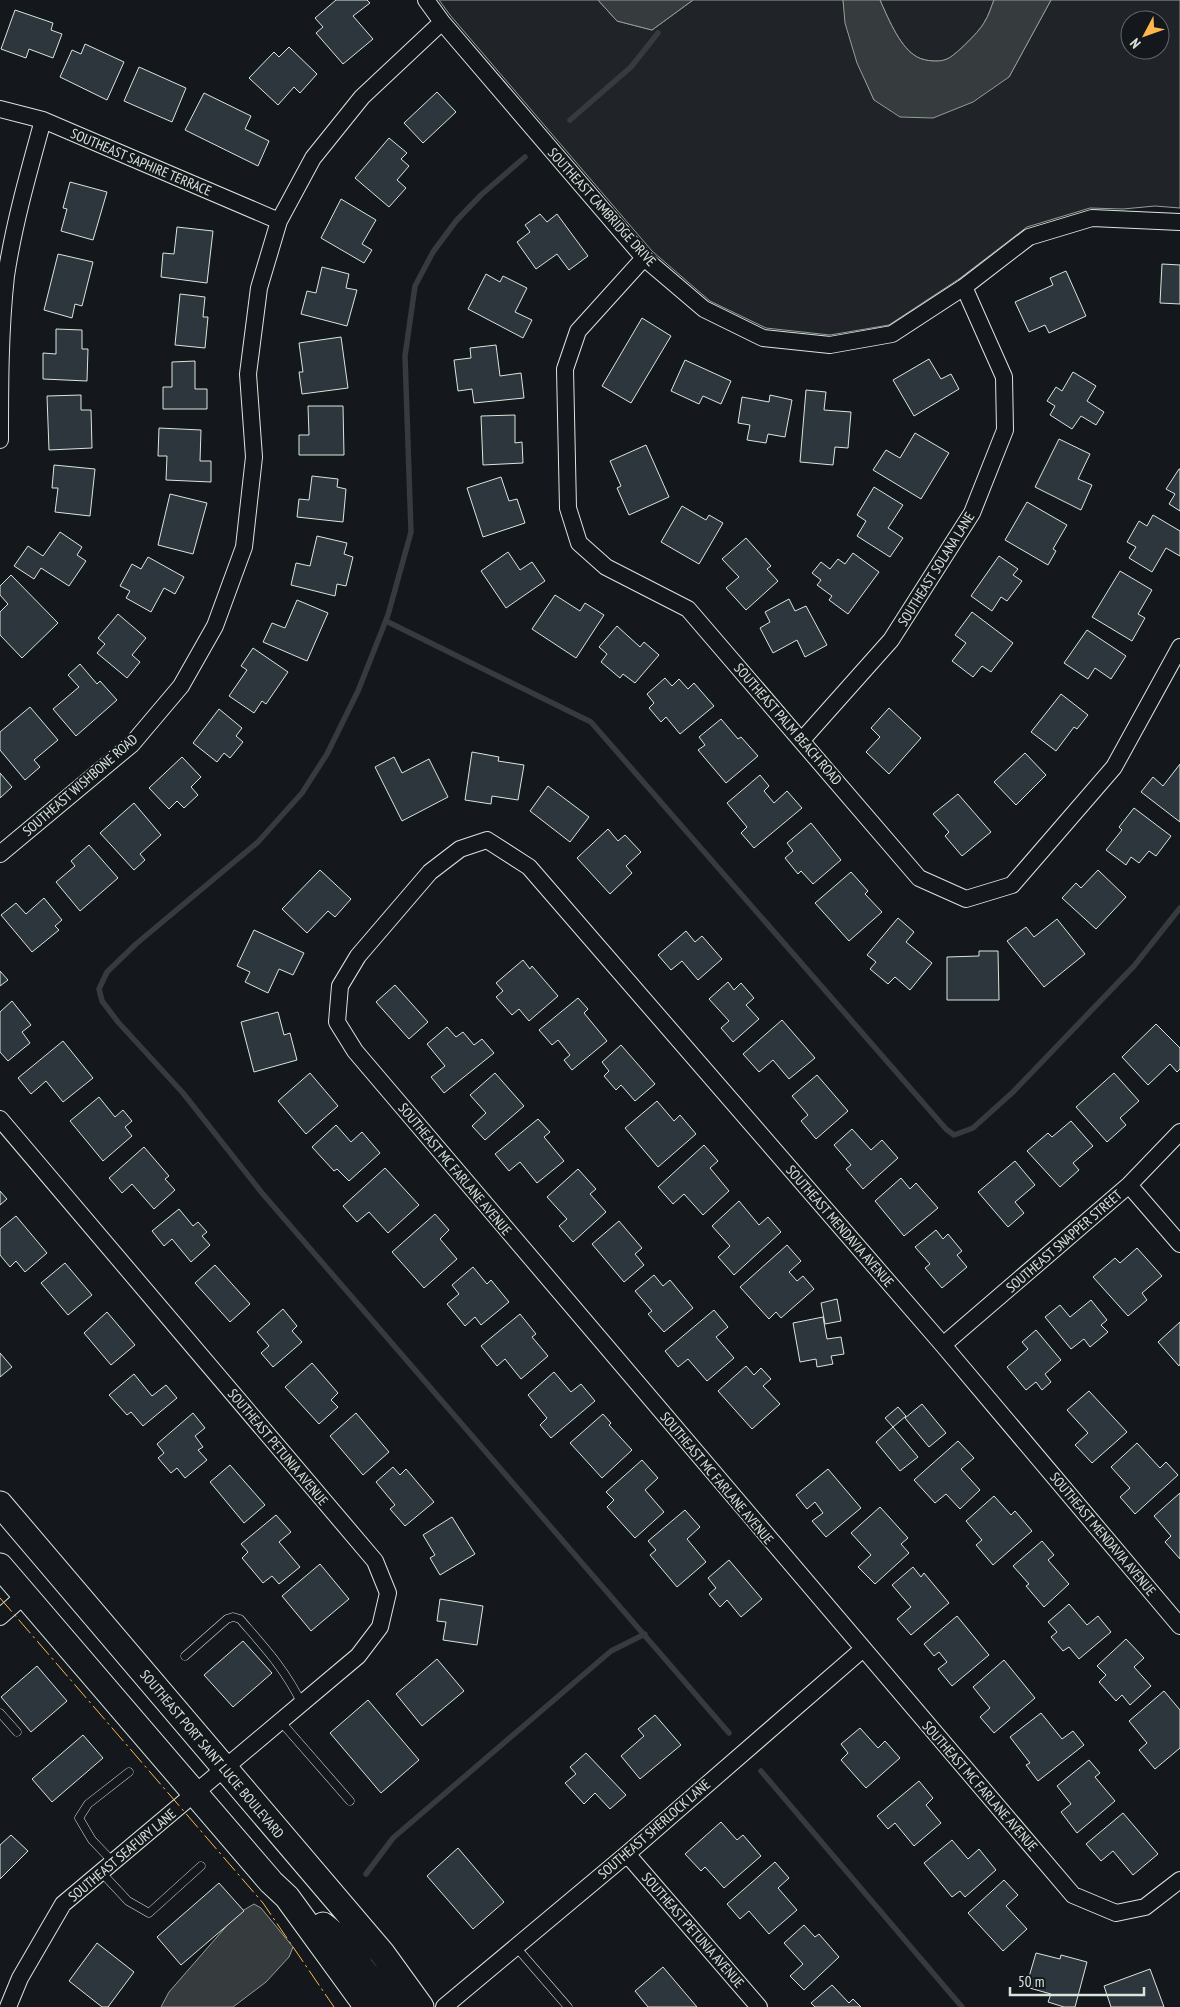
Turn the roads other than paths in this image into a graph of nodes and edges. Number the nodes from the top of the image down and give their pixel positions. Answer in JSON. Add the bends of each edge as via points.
{"nodes":[{"id":1,"x":426,"y":0,"type":"edge"},
{"id":2,"x":442,"y":22,"type":"junction"},
{"id":3,"x":0,"y":109,"type":"edge"},
{"id":4,"x":43,"y":120,"type":"junction"},
{"id":5,"x":279,"y":221,"type":"junction"},
{"id":6,"x":1180,"y":222,"type":"edge"},
{"id":7,"x":644,"y":258,"type":"junction"},
{"id":8,"x":964,"y":287,"type":"junction"},
{"id":9,"x":0,"y":346,"type":"edge"},
{"id":10,"x":0,"y":440,"type":"edge"},
{"id":11,"x":1180,"y":647,"type":"edge"},
{"id":12,"x":802,"y":740,"type":"junction"},
{"id":13,"x":487,"y":840,"type":"joint"},
{"id":14,"x":0,"y":854,"type":"edge"},
{"id":15,"x":0,"y":1118,"type":"edge"},
{"id":16,"x":1180,"y":1132,"type":"edge"},
{"id":17,"x":1129,"y":1185,"type":"junction"},
{"id":18,"x":1180,"y":1244,"type":"edge"},
{"id":19,"x":943,"y":1345,"type":"junction"},
{"id":20,"x":0,"y":1504,"type":"edge"},
{"id":21,"x":0,"y":1566,"type":"edge"},
{"id":22,"x":25,"y":1595,"type":"junction"},
{"id":23,"x":0,"y":1617,"type":"edge"},
{"id":24,"x":1180,"y":1626,"type":"edge"},
{"id":25,"x":863,"y":1649,"type":"junction"},
{"id":26,"x":185,"y":1656,"type":"dead end"},
{"id":27,"x":302,"y":1704,"type":"junction"},
{"id":28,"x":0,"y":1713,"type":"edge"},
{"id":29,"x":281,"y":1722,"type":"junction"},
{"id":30,"x":16,"y":1732,"type":"dead end"},
{"id":31,"x":225,"y":1769,"type":"junction"},
{"id":32,"x":129,"y":1772,"type":"dead end"},
{"id":33,"x":196,"y":1794,"type":"junction"},
{"id":34,"x":350,"y":1801,"type":"dead end"},
{"id":35,"x":626,"y":1854,"type":"junction"},
{"id":36,"x":201,"y":1866,"type":"dead end"},
{"id":37,"x":107,"y":1867,"type":"junction"},
{"id":38,"x":1180,"y":1880,"type":"edge"},
{"id":39,"x":287,"y":1897,"type":"junction"},
{"id":40,"x":516,"y":1947,"type":"junction"},
{"id":41,"x":8,"y":2007,"type":"edge"},
{"id":42,"x":367,"y":2007,"type":"edge"},
{"id":43,"x":397,"y":2007,"type":"edge"},
{"id":44,"x":421,"y":2007,"type":"edge"},
{"id":45,"x":444,"y":2007,"type":"edge"},
{"id":46,"x":568,"y":2007,"type":"edge"},
{"id":47,"x":759,"y":2007,"type":"edge"}],
"edges":[{"from":1,"to":2,"type":"street","name":"SOUTHEAST CAMBRIDGE DRIVE"},
{"from":2,"to":5,"type":"street","name":"SOUTHEAST WISHBONE ROAD","via":[[362,97],[313,158]]},
{"from":2,"to":7,"type":"street","name":"SOUTHEAST CAMBRIDGE DRIVE"},
{"from":3,"to":4,"type":"street","name":"SOUTHEAST SAPHIRE TERRACE"},
{"from":4,"to":5,"type":"street","name":"SOUTHEAST SAPHIRE TERRACE"},
{"from":4,"to":9,"type":"street","via":[[15,223]]},
{"from":5,"to":14,"type":"street","name":"SOUTHEAST WISHBONE ROAD","via":[[259,288],[248,374],[254,457],[244,547],[216,626],[181,686],[132,744]]},
{"from":6,"to":8,"type":"street","name":"SOUTHEAST CAMBRIDGE DRIVE","via":[[1092,218],[1029,237]]},
{"from":7,"to":8,"type":"street","name":"SOUTHEAST CAMBRIDGE DRIVE","via":[[704,309],[763,338],[830,345],[892,334]]},
{"from":7,"to":12,"type":"street","name":"SOUTHEAST PALM BEACH ROAD","via":[[578,330],[565,369],[568,508],[579,543],[606,567],[688,608]]},
{"from":8,"to":12,"type":"street","name":"SOUTHEAST SOLANA LANE","via":[[1004,377],[1005,430],[972,513],[891,640]]},
{"from":9,"to":10,"type":"street"},
{"from":11,"to":12,"type":"street","name":"SOUTHEAST PALM BEACH ROAD","via":[[1114,767],[1012,885],[966,899],[919,878]]},
{"from":13,"to":19,"type":"street","name":"SOUTHEAST MENDAVIA AVENUE","via":[[529,867]]},
{"from":13,"to":25,"type":"street","name":"SOUTHEAST MC FARLANE AVENUE","via":[[460,849],[430,872],[358,956],[340,986],[337,1022],[362,1059]]},
{"from":15,"to":27,"type":"street","name":"SOUTHEAST PETUNIA AVENUE","via":[[375,1561],[388,1593],[380,1627],[358,1656]]},
{"from":16,"to":17,"type":"street","name":"SOUTHEAST SNAPPER STREET"},
{"from":17,"to":18,"type":"street"},
{"from":17,"to":19,"type":"street","name":"SOUTHEAST SNAPPER STREET"},
{"from":19,"to":24,"type":"street","name":"SOUTHEAST MENDAVIA AVENUE"},
{"from":20,"to":31,"type":"main road","name":"SOUTHEAST PORT SAINT LUCIE BOULEVARD"},
{"from":21,"to":22,"type":"main road"},
{"from":22,"to":23,"type":"street"},
{"from":22,"to":33,"type":"main road"},
{"from":25,"to":35,"type":"street","name":"SOUTHEAST SHERLOCK LANE"},
{"from":25,"to":38,"type":"street","name":"SOUTHEAST MC FARLANE AVENUE","via":[[1073,1895],[1116,1912],[1145,1907]]},
{"from":26,"to":27,"type":"lane","via":[[227,1619],[240,1619],[278,1663]]},
{"from":27,"to":29,"type":"street","name":"SOUTHEAST PETUNIA AVENUE"},
{"from":28,"to":30,"type":"lane"},
{"from":29,"to":31,"type":"street","name":"SOUTHEAST PETUNIA AVENUE"},
{"from":29,"to":34,"type":"lane"},
{"from":31,"to":33,"type":"street","name":"SOUTHEAST SEAFURY LANE"},
{"from":31,"to":44,"type":"main road","name":"SOUTHEAST PORT SAINT LUCIE BOULEVARD","via":[[382,1953]]},
{"from":32,"to":37,"type":"lane","via":[[88,1804],[79,1818]]},
{"from":33,"to":37,"type":"street","name":"SOUTHEAST SEAFURY LANE"},
{"from":33,"to":39,"type":"main road"},
{"from":35,"to":40,"type":"street","name":"SOUTHEAST SHERLOCK LANE"},
{"from":35,"to":47,"type":"street","name":"SOUTHEAST PETUNIA AVENUE"},
{"from":36,"to":37,"type":"lane","via":[[149,1913],[128,1901]]},
{"from":37,"to":41,"type":"street","name":"SOUTHEAST SEAFURY LANE","via":[[63,1904],[20,1978]]},
{"from":39,"to":42,"type":"main road"},
{"from":39,"to":43,"type":"main road","via":[[330,1930],[385,1998]]},
{"from":40,"to":45,"type":"street","name":"SOUTHEAST SHERLOCK LANE"},
{"from":40,"to":46,"type":"lane"}]}
